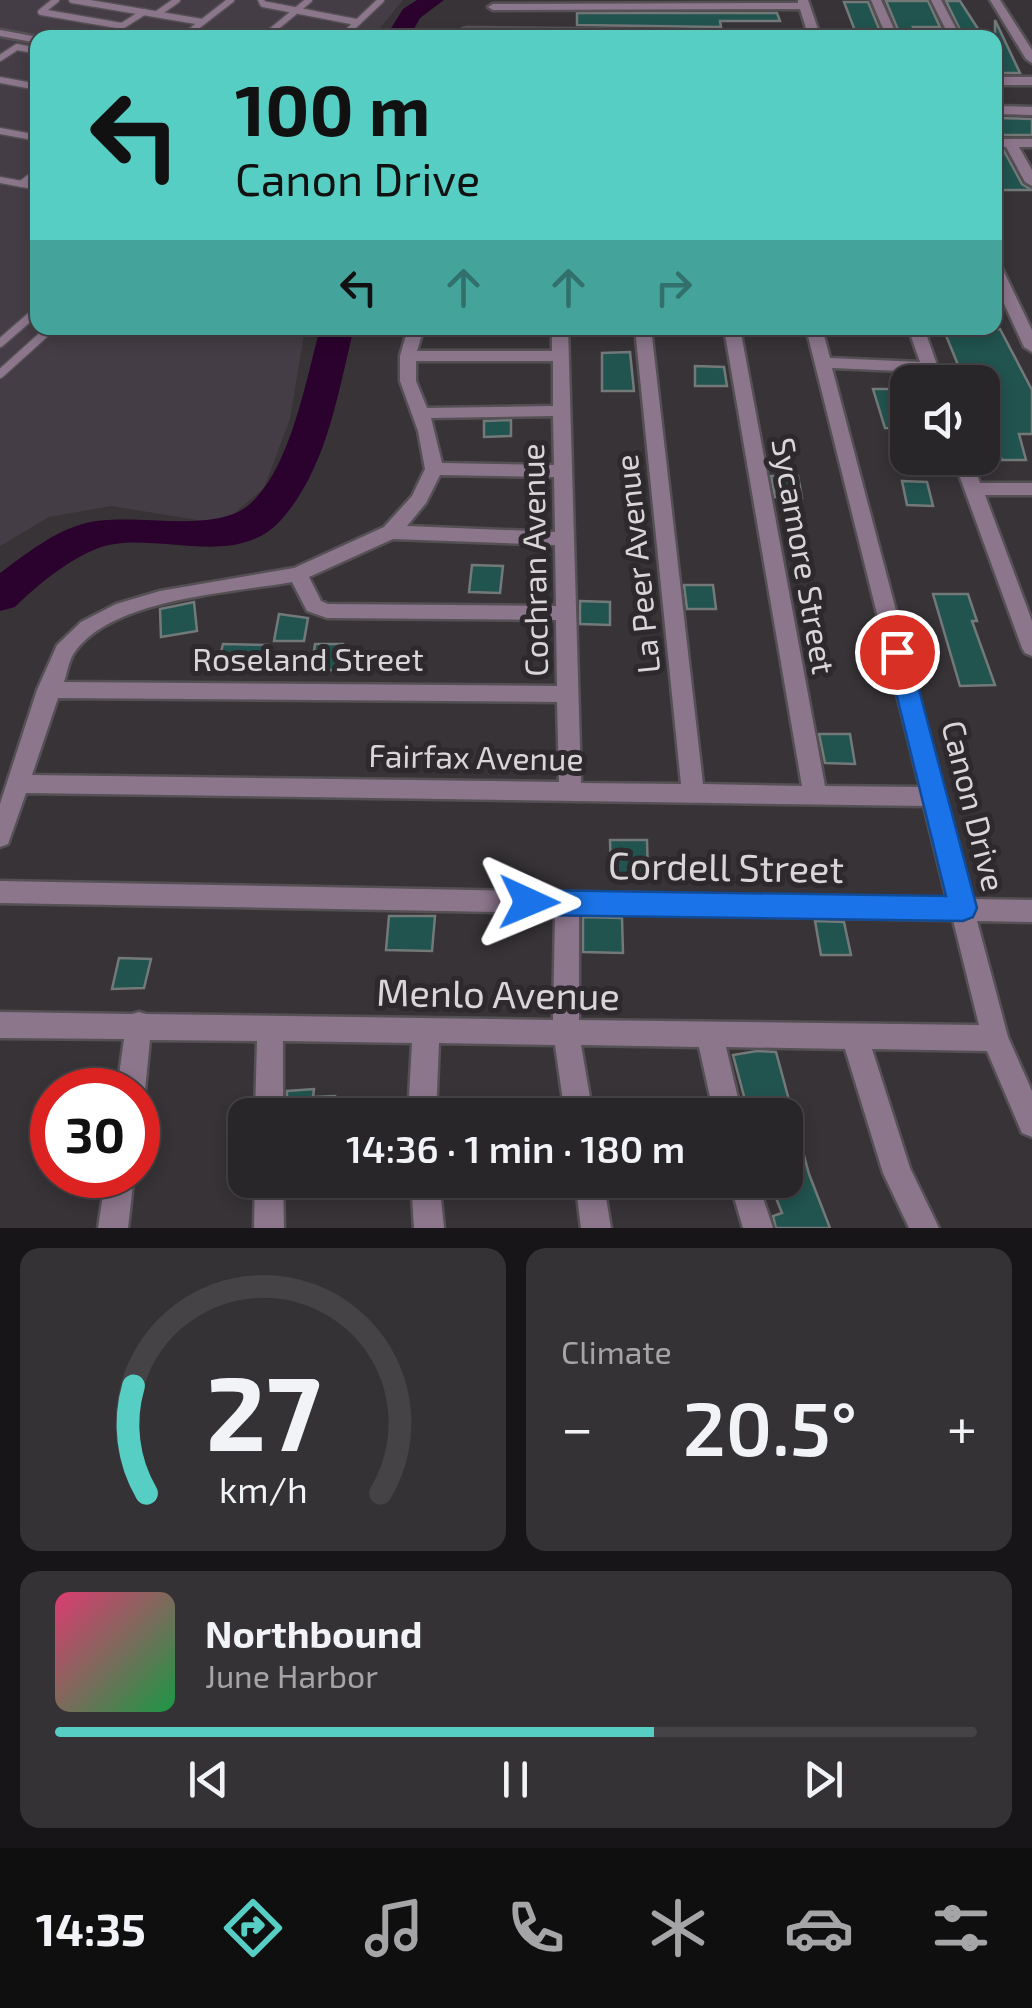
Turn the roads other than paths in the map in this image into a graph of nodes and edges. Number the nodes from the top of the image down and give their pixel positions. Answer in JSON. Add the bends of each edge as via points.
{"nodes":[{"id":1,"x":56,"y":0,"type":"edge"},
{"id":2,"x":72,"y":0,"type":"edge"},
{"id":3,"x":177,"y":0,"type":"edge"},
{"id":4,"x":232,"y":0,"type":"edge"},
{"id":5,"x":262,"y":0,"type":"edge"},
{"id":6,"x":309,"y":0,"type":"edge"},
{"id":7,"x":381,"y":0,"type":"edge"},
{"id":8,"x":876,"y":0,"type":"edge"},
{"id":9,"x":936,"y":0,"type":"edge"},
{"id":10,"x":995,"y":0,"type":"edge"},
{"id":11,"x":498,"y":3,"type":"edge"},
{"id":12,"x":728,"y":3,"type":"edge"},
{"id":13,"x":804,"y":3,"type":"edge"},
{"id":14,"x":144,"y":12,"type":"junction"},
{"id":15,"x":294,"y":13,"type":"junction"},
{"id":16,"x":157,"y":14,"type":"junction"},
{"id":17,"x":202,"y":22,"type":"junction"},
{"id":18,"x":356,"y":22,"type":"junction"},
{"id":19,"x":192,"y":30,"type":"edge"},
{"id":20,"x":273,"y":30,"type":"edge"},
{"id":21,"x":349,"y":30,"type":"edge"},
{"id":22,"x":470,"y":30,"type":"edge"},
{"id":23,"x":735,"y":30,"type":"edge"},
{"id":24,"x":812,"y":30,"type":"edge"},
{"id":25,"x":889,"y":30,"type":"edge"},
{"id":26,"x":952,"y":30,"type":"edge"},
{"id":27,"x":0,"y":33,"type":"edge"},
{"id":28,"x":30,"y":39,"type":"edge"},
{"id":29,"x":30,"y":49,"type":"edge"},
{"id":30,"x":0,"y":58,"type":"edge"},
{"id":31,"x":1032,"y":59,"type":"edge"},
{"id":32,"x":0,"y":80,"type":"edge"},
{"id":33,"x":1002,"y":82,"type":"edge"},
{"id":34,"x":1032,"y":82,"type":"edge"},
{"id":35,"x":30,"y":86,"type":"edge"},
{"id":36,"x":1002,"y":110,"type":"edge"},
{"id":37,"x":1032,"y":110,"type":"edge"},
{"id":38,"x":0,"y":130,"type":"edge"},
{"id":39,"x":30,"y":136,"type":"edge"},
{"id":40,"x":1003,"y":143,"type":"edge"},
{"id":41,"x":1032,"y":144,"type":"edge"},
{"id":42,"x":30,"y":177,"type":"edge"},
{"id":43,"x":0,"y":180,"type":"edge"},
{"id":44,"x":1032,"y":182,"type":"edge"},
{"id":45,"x":21,"y":184,"type":"junction"},
{"id":46,"x":30,"y":186,"type":"edge"},
{"id":47,"x":1002,"y":283,"type":"edge"},
{"id":48,"x":30,"y":310,"type":"edge"},
{"id":49,"x":42,"y":335,"type":"edge"},
{"id":50,"x":414,"y":335,"type":"edge"},
{"id":51,"x":560,"y":335,"type":"edge"},
{"id":52,"x":644,"y":335,"type":"edge"},
{"id":53,"x":733,"y":335,"type":"edge"},
{"id":54,"x":816,"y":335,"type":"edge"},
{"id":55,"x":918,"y":335,"type":"edge"},
{"id":56,"x":0,"y":342,"type":"edge"},
{"id":57,"x":1032,"y":347,"type":"edge"},
{"id":58,"x":408,"y":356,"type":"junction"},
{"id":59,"x":561,"y":356,"type":"junction"},
{"id":60,"x":824,"y":363,"type":"junction"},
{"id":61,"x":929,"y":365,"type":"edge"},
{"id":62,"x":890,"y":370,"type":"edge"},
{"id":63,"x":0,"y":374,"type":"edge"},
{"id":64,"x":562,"y":411,"type":"junction"},
{"id":65,"x":420,"y":413,"type":"junction"},
{"id":66,"x":434,"y":469,"type":"junction"},
{"id":67,"x":563,"y":472,"type":"junction"},
{"id":68,"x":969,"y":475,"type":"edge"},
{"id":69,"x":974,"y":489,"type":"junction"},
{"id":70,"x":1032,"y":489,"type":"edge"},
{"id":71,"x":391,"y":532,"type":"junction"},
{"id":72,"x":564,"y":539,"type":"junction"},
{"id":73,"x":298,"y":574,"type":"junction"},
{"id":74,"x":566,"y":613,"type":"junction"},
{"id":75,"x":1032,"y":648,"type":"edge"},
{"id":76,"x":48,"y":690,"type":"junction"},
{"id":77,"x":568,"y":694,"type":"junction"},
{"id":78,"x":16,"y":784,"type":"junction"},
{"id":79,"x":570,"y":792,"type":"junction"},
{"id":80,"x":693,"y":794,"type":"junction"},
{"id":81,"x":815,"y":795,"type":"junction"},
{"id":82,"x":934,"y":797,"type":"junction"},
{"id":83,"x":0,"y":837,"type":"edge"},
{"id":84,"x":0,"y":892,"type":"edge"},
{"id":85,"x":567,"y":903,"type":"junction"},
{"id":86,"x":963,"y":908,"type":"junction"},
{"id":87,"x":1032,"y":911,"type":"edge"},
{"id":88,"x":139,"y":1024,"type":"junction"},
{"id":89,"x":0,"y":1025,"type":"edge"},
{"id":90,"x":270,"y":1028,"type":"junction"},
{"id":91,"x":426,"y":1032,"type":"junction"},
{"id":92,"x":566,"y":1032,"type":"junction"},
{"id":93,"x":710,"y":1036,"type":"junction"},
{"id":94,"x":855,"y":1037,"type":"junction"},
{"id":95,"x":995,"y":1038,"type":"junction"},
{"id":96,"x":134,"y":1068,"type":"edge"},
{"id":97,"x":269,"y":1098,"type":"edge"},
{"id":98,"x":423,"y":1098,"type":"edge"},
{"id":99,"x":576,"y":1098,"type":"edge"},
{"id":100,"x":724,"y":1098,"type":"edge"},
{"id":101,"x":1032,"y":1123,"type":"edge"},
{"id":102,"x":117,"y":1198,"type":"edge"},
{"id":103,"x":268,"y":1198,"type":"edge"},
{"id":104,"x":426,"y":1198,"type":"edge"},
{"id":105,"x":592,"y":1198,"type":"edge"},
{"id":106,"x":749,"y":1198,"type":"edge"},
{"id":107,"x":113,"y":1228,"type":"edge"},
{"id":108,"x":269,"y":1228,"type":"edge"},
{"id":109,"x":429,"y":1228,"type":"edge"},
{"id":110,"x":596,"y":1228,"type":"edge"},
{"id":111,"x":758,"y":1228,"type":"edge"},
{"id":112,"x":924,"y":1228,"type":"edge"}],
"edges":[{"from":1,"to":14,"type":"lane","via":[[40,12],[122,26]]},
{"from":2,"to":14,"type":"lane"},
{"from":3,"to":16,"type":"lane"},
{"from":4,"to":17,"type":"lane"},
{"from":5,"to":15,"type":"lane"},
{"from":6,"to":15,"type":"lane"},
{"from":7,"to":18,"type":"lane"},
{"from":8,"to":25,"type":"street"},
{"from":9,"to":26,"type":"street"},
{"from":10,"to":31,"type":"street"},
{"from":11,"to":12,"type":"street"},
{"from":11,"to":22,"type":"street"},
{"from":12,"to":13,"type":"street"},
{"from":12,"to":23,"type":"street"},
{"from":13,"to":24,"type":"street"},
{"from":14,"to":16,"type":"lane"},
{"from":15,"to":18,"type":"lane"},
{"from":15,"to":20,"type":"lane"},
{"from":16,"to":17,"type":"lane"},
{"from":17,"to":19,"type":"lane"},
{"from":18,"to":21,"type":"lane"},
{"from":27,"to":28,"type":"street"},
{"from":29,"to":30,"type":"lane","via":[[17,47]]},
{"from":32,"to":35,"type":"lane"},
{"from":33,"to":34,"type":"street"},
{"from":36,"to":37,"type":"street"},
{"from":38,"to":39,"type":"lane"},
{"from":40,"to":41,"type":"street"},
{"from":40,"to":44,"type":"street"},
{"from":42,"to":45,"type":"lane"},
{"from":43,"to":45,"type":"lane"},
{"from":45,"to":46,"type":"lane"},
{"from":47,"to":57,"type":"street"},
{"from":48,"to":56,"type":"lane"},
{"from":49,"to":63,"type":"lane"},
{"from":50,"to":58,"type":"street"},
{"from":51,"to":59,"type":"street","name":"Cochran Avenue"},
{"from":52,"to":80,"type":"street","name":"La Peer Avenue"},
{"from":53,"to":81,"type":"street","name":"Sycamore Street"},
{"from":54,"to":60,"type":"street","name":"Canon Drive"},
{"from":55,"to":61,"type":"street"},
{"from":58,"to":59,"type":"street"},
{"from":58,"to":65,"type":"street","via":[[408,381]]},
{"from":59,"to":64,"type":"street","name":"Cochran Avenue"},
{"from":60,"to":62,"type":"street"},
{"from":60,"to":82,"type":"street","name":"Canon Drive"},
{"from":64,"to":65,"type":"street"},
{"from":64,"to":67,"type":"street","name":"Cochran Avenue"},
{"from":65,"to":66,"type":"street"},
{"from":66,"to":67,"type":"street"},
{"from":66,"to":71,"type":"street","via":[[420,499]]},
{"from":67,"to":72,"type":"street","name":"Cochran Avenue"},
{"from":68,"to":69,"type":"street"},
{"from":69,"to":70,"type":"street"},
{"from":69,"to":75,"type":"street"},
{"from":71,"to":72,"type":"street"},
{"from":71,"to":73,"type":"street"},
{"from":72,"to":74,"type":"street","name":"Cochran Avenue"},
{"from":73,"to":74,"type":"street","via":[[314,606],[327,611]]},
{"from":73,"to":76,"type":"street","via":[[123,609],[88,627],[64,650]]},
{"from":74,"to":77,"type":"street","name":"Cochran Avenue"},
{"from":76,"to":77,"type":"street","name":"Roseland Street"},
{"from":76,"to":78,"type":"street"},
{"from":77,"to":79,"type":"street","name":"Cochran Avenue"},
{"from":78,"to":79,"type":"street","name":"Fairfax Avenue"},
{"from":78,"to":83,"type":"street"},
{"from":79,"to":80,"type":"street","name":"Fairfax Avenue"},
{"from":80,"to":81,"type":"street","name":"Fairfax Avenue"},
{"from":81,"to":82,"type":"street","name":"Fairfax Avenue"},
{"from":82,"to":86,"type":"street","name":"Canon Drive"},
{"from":84,"to":85,"type":"street","name":"Cordell Street"},
{"from":85,"to":86,"type":"street","name":"Cordell Street"},
{"from":85,"to":92,"type":"street"},
{"from":86,"to":87,"type":"street","name":"Cordell Street"},
{"from":86,"to":95,"type":"street","name":"Canon Drive"},
{"from":88,"to":89,"type":"street","name":"Menlo Avenue"},
{"from":88,"to":90,"type":"street","name":"Menlo Avenue"},
{"from":88,"to":96,"type":"street"},
{"from":90,"to":91,"type":"street","name":"Menlo Avenue"},
{"from":90,"to":97,"type":"street"},
{"from":91,"to":92,"type":"street","name":"Menlo Avenue"},
{"from":91,"to":98,"type":"street"},
{"from":92,"to":93,"type":"street","name":"Menlo Avenue"},
{"from":92,"to":99,"type":"street"},
{"from":93,"to":94,"type":"street","name":"Menlo Avenue"},
{"from":93,"to":100,"type":"street"},
{"from":94,"to":95,"type":"street","name":"Menlo Avenue"},
{"from":94,"to":112,"type":"street","via":[[898,1173]]},
{"from":95,"to":101,"type":"street","name":"Canon Drive"},
{"from":102,"to":107,"type":"street"},
{"from":103,"to":108,"type":"street"},
{"from":104,"to":109,"type":"street"},
{"from":105,"to":110,"type":"street"},
{"from":106,"to":111,"type":"street"}]}
